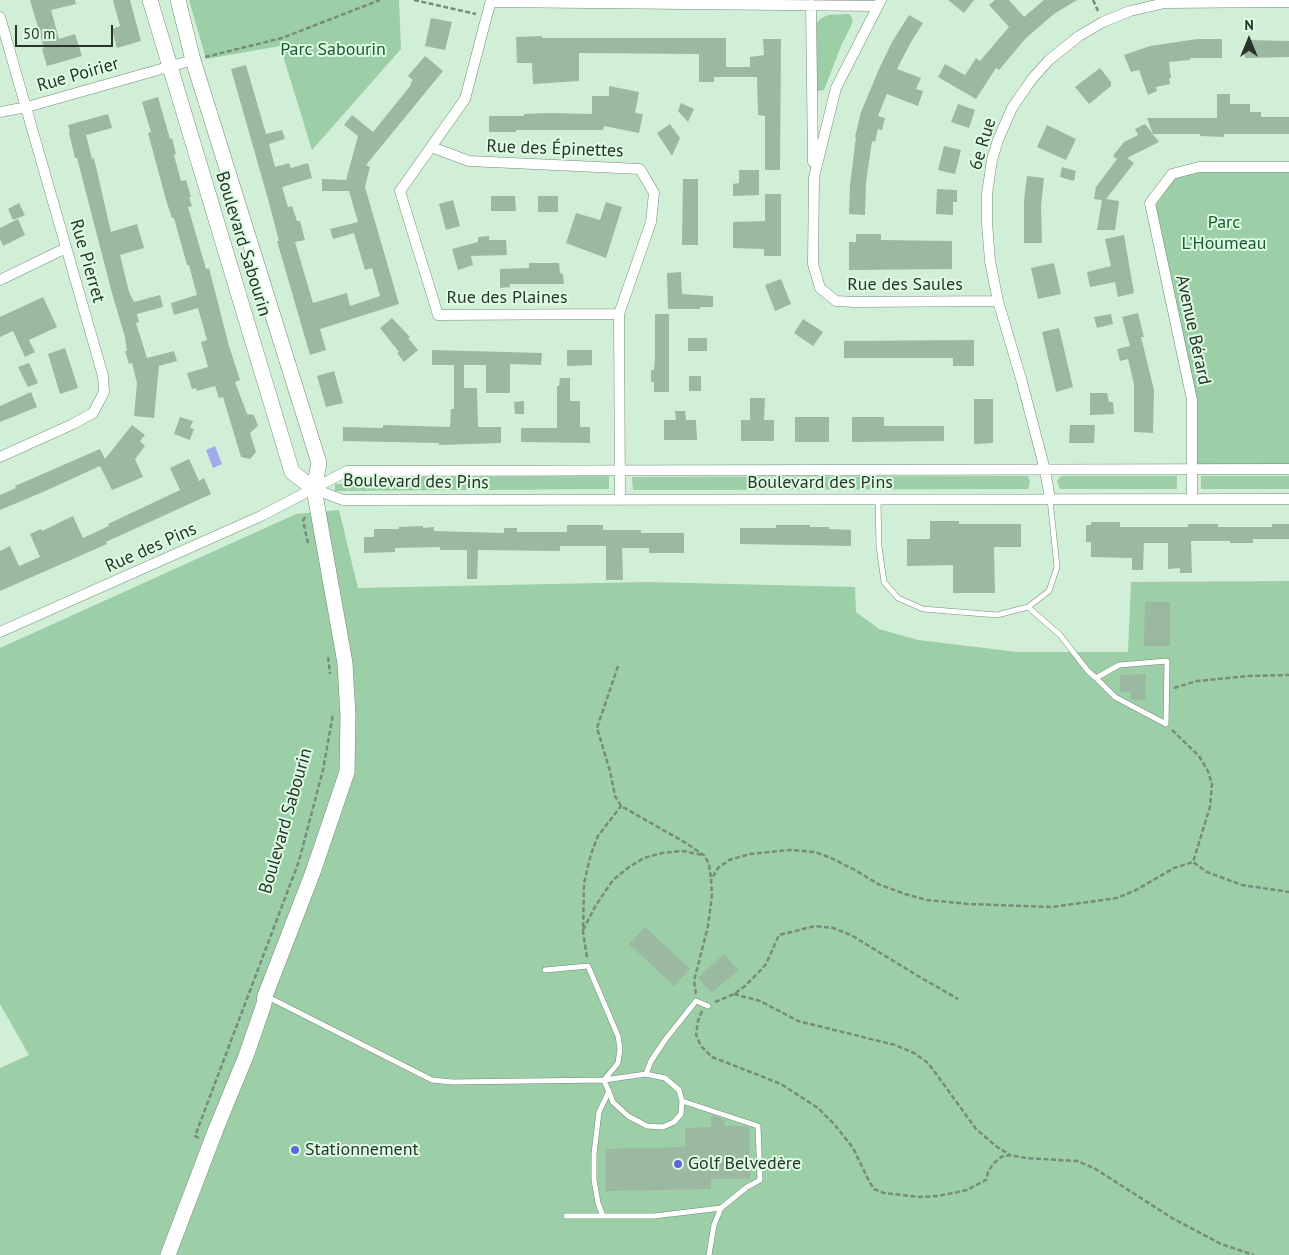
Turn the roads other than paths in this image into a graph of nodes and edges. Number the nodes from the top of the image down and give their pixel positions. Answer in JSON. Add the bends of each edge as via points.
{"nodes":[{"id":1,"x":150,"y":0,"type":"edge"},
{"id":2,"x":178,"y":0,"type":"edge"},
{"id":3,"x":491,"y":1,"type":"edge"},
{"id":4,"x":651,"y":2,"type":"edge"},
{"id":5,"x":1289,"y":2,"type":"edge"},
{"id":6,"x":879,"y":3,"type":"edge"},
{"id":7,"x":811,"y":5,"type":"junction"},
{"id":8,"x":0,"y":17,"type":"edge"},
{"id":9,"x":193,"y":60,"type":"junction"},
{"id":10,"x":170,"y":66,"type":"junction"},
{"id":11,"x":27,"y":107,"type":"junction"},
{"id":12,"x":0,"y":112,"type":"edge"},
{"id":13,"x":431,"y":147,"type":"junction"},
{"id":14,"x":1289,"y":167,"type":"edge"},
{"id":15,"x":814,"y":177,"type":"junction"},
{"id":16,"x":66,"y":248,"type":"junction"},
{"id":17,"x":0,"y":280,"type":"edge"},
{"id":18,"x":998,"y":301,"type":"junction"},
{"id":19,"x":619,"y":314,"type":"junction"},
{"id":20,"x":0,"y":457,"type":"edge"},
{"id":21,"x":1289,"y":469,"type":"edge"},
{"id":22,"x":619,"y":470,"type":"junction"},
{"id":23,"x":1045,"y":470,"type":"junction"},
{"id":24,"x":1191,"y":470,"type":"junction"},
{"id":25,"x":314,"y":489,"type":"junction"},
{"id":26,"x":878,"y":499,"type":"junction"},
{"id":27,"x":1050,"y":499,"type":"junction"},
{"id":28,"x":1192,"y":499,"type":"junction"},
{"id":29,"x":1289,"y":499,"type":"edge"},
{"id":30,"x":620,"y":500,"type":"junction"},
{"id":31,"x":1028,"y":607,"type":"junction"},
{"id":32,"x":0,"y":632,"type":"edge"},
{"id":33,"x":1096,"y":678,"type":"junction"},
{"id":34,"x":545,"y":970,"type":"dead end"},
{"id":35,"x":265,"y":996,"type":"junction"},
{"id":36,"x":708,"y":1006,"type":"road end"},
{"id":37,"x":646,"y":1074,"type":"junction"},
{"id":38,"x":604,"y":1080,"type":"junction"},
{"id":39,"x":609,"y":1092,"type":"junction"},
{"id":40,"x":682,"y":1101,"type":"junction"},
{"id":41,"x":721,"y":1208,"type":"junction"},
{"id":42,"x":566,"y":1216,"type":"dead end"},
{"id":43,"x":603,"y":1216,"type":"junction"},
{"id":44,"x":168,"y":1255,"type":"edge"},
{"id":45,"x":709,"y":1255,"type":"edge"}],
"edges":[{"from":1,"to":10,"type":"street","name":"Boulevard Sabourin"},
{"from":2,"to":9,"type":"street","name":"Boulevard Sabourin"},
{"from":3,"to":4,"type":"street"},
{"from":3,"to":13,"type":"street","name":"Rue des Plaines","via":[[466,100]]},
{"from":4,"to":7,"type":"street"},
{"from":5,"to":18,"type":"street","name":"6e Rue","via":[[1165,3],[1130,11],[1079,36],[1049,60],[1012,108],[992,160],[987,223]]},
{"from":6,"to":7,"type":"street"},
{"from":6,"to":15,"type":"street","name":"Rue des Saules","via":[[836,88]]},
{"from":7,"to":15,"type":"street"},
{"from":8,"to":11,"type":"street","name":"Rue Pierret"},
{"from":9,"to":10,"type":"street","name":"Rue Poirier"},
{"from":9,"to":25,"type":"street","name":"Boulevard Sabourin","via":[[319,463]]},
{"from":10,"to":11,"type":"street","name":"Rue Poirier"},
{"from":10,"to":25,"type":"street","name":"Boulevard Sabourin","via":[[292,472]]},
{"from":11,"to":12,"type":"street","name":"Rue Poirier"},
{"from":11,"to":16,"type":"street","name":"Rue Pierret"},
{"from":13,"to":19,"type":"street","name":"Rue des Plaines","via":[[400,191],[438,315]]},
{"from":13,"to":19,"type":"street","name":"Rue des Épinettes","via":[[469,161],[640,168],[654,193],[651,222]]},
{"from":14,"to":24,"type":"street","name":"Avenue Bérard","via":[[1199,167],[1172,174],[1150,203],[1192,400]]},
{"from":15,"to":18,"type":"street","name":"Rue des Saules","via":[[813,264],[820,288],[836,301]]},
{"from":16,"to":17,"type":"street"},
{"from":16,"to":20,"type":"street","name":"Rue Pierret","via":[[103,376],[104,392],[93,413]]},
{"from":18,"to":23,"type":"street","name":"6e Rue"},
{"from":19,"to":22,"type":"street","name":"Rue des Épinettes"},
{"from":21,"to":24,"type":"street","name":"Boulevard des Pins"},
{"from":22,"to":23,"type":"street","name":"Boulevard des Pins"},
{"from":22,"to":25,"type":"street","name":"Boulevard des Pins","via":[[347,471]]},
{"from":22,"to":30,"type":"street","name":"Rue des Épinettes"},
{"from":23,"to":24,"type":"street","name":"Boulevard des Pins"},
{"from":23,"to":27,"type":"street","name":"6e Rue"},
{"from":24,"to":28,"type":"street","name":"Avenue Bérard"},
{"from":25,"to":30,"type":"street","name":"Boulevard des Pins","via":[[343,500]]},
{"from":25,"to":32,"type":"street","name":"Rue des Pins","via":[[262,516]]},
{"from":25,"to":35,"type":"street","name":"Boulevard Sabourin","via":[[345,664],[348,716],[346,772],[313,872]]},
{"from":26,"to":27,"type":"street","name":"Boulevard des Pins"},
{"from":26,"to":30,"type":"street","name":"Boulevard des Pins"},
{"from":26,"to":31,"type":"lane","via":[[884,582],[898,598],[924,609],[966,613],[997,615]]},
{"from":27,"to":28,"type":"street","name":"Boulevard des Pins"},
{"from":27,"to":31,"type":"lane","via":[[1056,567],[1049,591]]},
{"from":28,"to":29,"type":"street","name":"Boulevard des Pins"},
{"from":31,"to":33,"type":"lane","via":[[1060,635]]},
{"from":33,"to":33,"type":"lane","via":[[1115,697],[1166,724],[1167,661],[1119,665]]},
{"from":34,"to":38,"type":"lane","via":[[588,966],[618,1036],[620,1050],[618,1063]]},
{"from":35,"to":38,"type":"lane","via":[[432,1080]]},
{"from":35,"to":44,"type":"street","name":"Boulevard Sabourin","via":[[246,1056]]},
{"from":36,"to":37,"type":"lane","via":[[696,1001],[665,1040]]},
{"from":37,"to":38,"type":"lane"},
{"from":37,"to":40,"type":"lane","via":[[665,1078],[679,1090]]},
{"from":38,"to":39,"type":"lane"},
{"from":39,"to":40,"type":"lane","via":[[613,1102],[628,1116],[647,1126],[663,1127],[674,1122],[681,1114]]},
{"from":39,"to":43,"type":"lane","via":[[599,1112],[594,1154],[594,1180]]},
{"from":40,"to":41,"type":"lane","via":[[758,1126],[760,1180]]},
{"from":41,"to":43,"type":"lane","via":[[654,1216]]},
{"from":41,"to":45,"type":"lane","via":[[714,1225]]},
{"from":42,"to":43,"type":"lane"}]}
